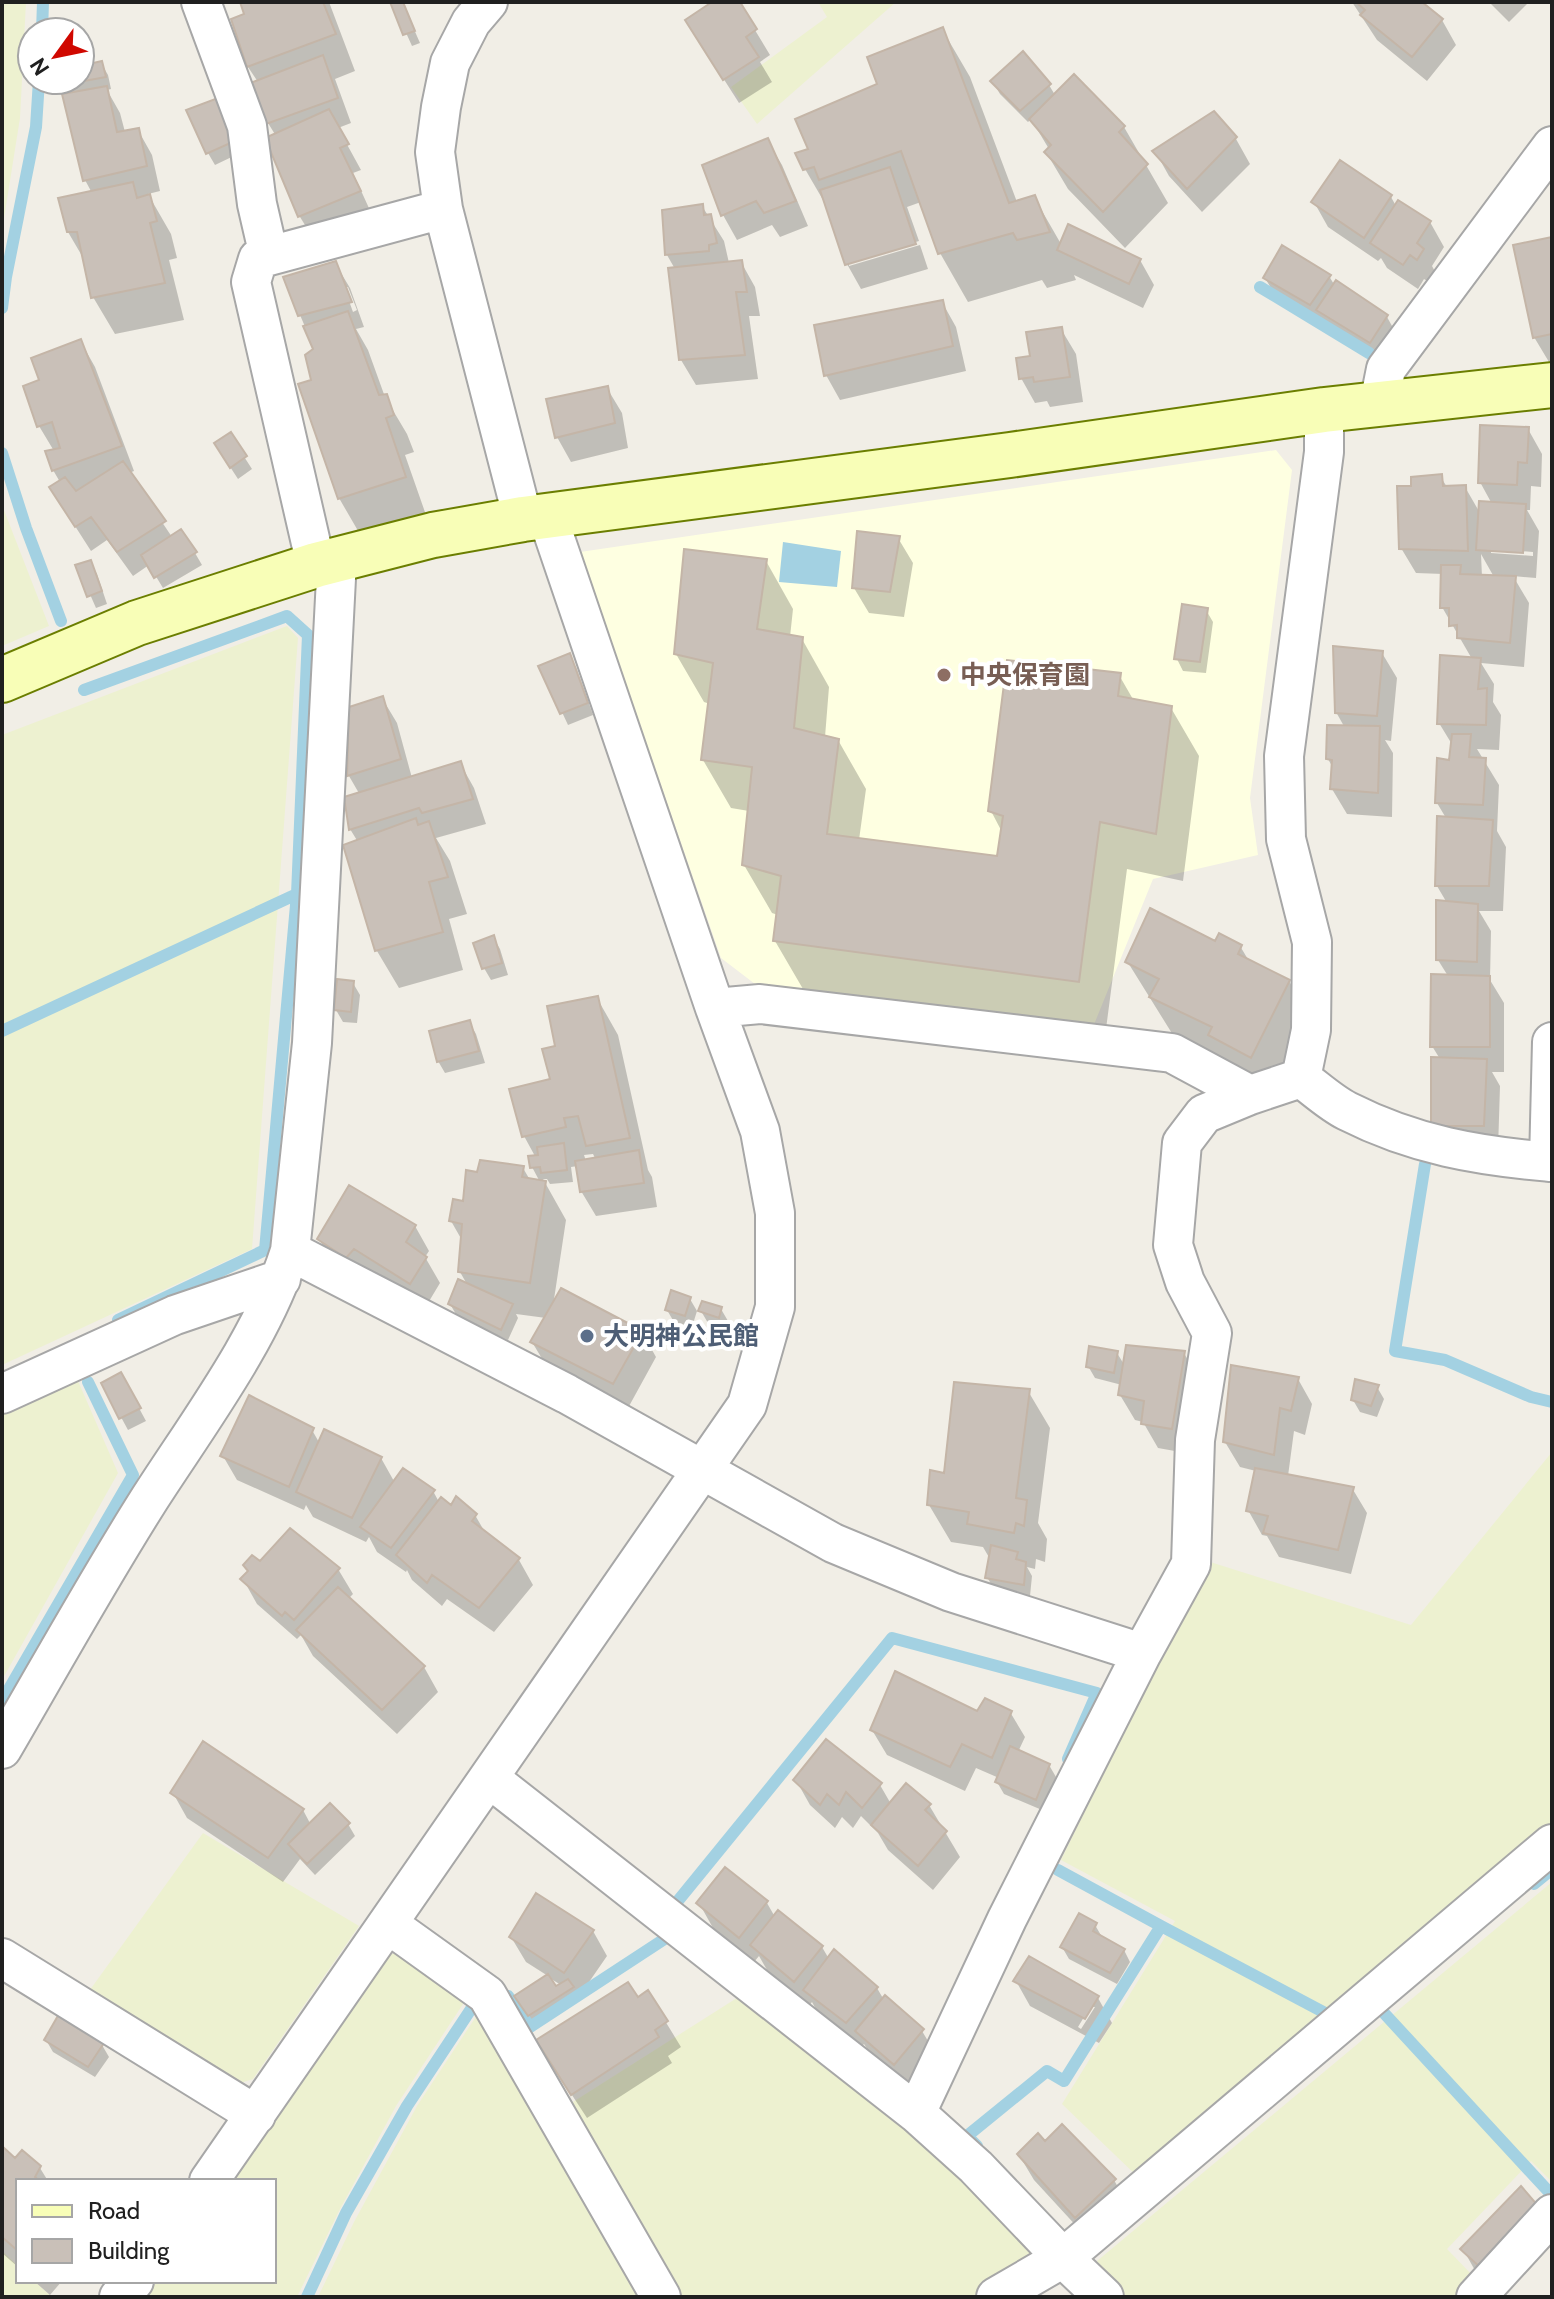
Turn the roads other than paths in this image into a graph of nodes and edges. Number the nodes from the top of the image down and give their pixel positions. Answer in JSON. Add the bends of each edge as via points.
{"nodes":[{"id":1,"x":201,"y":2,"type":"edge"},
{"id":2,"x":488,"y":2,"type":"edge"},
{"id":3,"x":1552,"y":146,"type":"edge"},
{"id":4,"x":443,"y":209,"type":"junction"},
{"id":5,"x":269,"y":256,"type":"junction"},
{"id":6,"x":1552,"y":385,"type":"edge"},
{"id":7,"x":1379,"y":404,"type":"junction"},
{"id":8,"x":1324,"y":410,"type":"junction"},
{"id":9,"x":535,"y":517,"type":"junction"},
{"id":10,"x":326,"y":562,"type":"junction"},
{"id":11,"x":2,"y":680,"type":"edge"},
{"id":12,"x":715,"y":1008,"type":"junction"},
{"id":13,"x":1552,"y":1042,"type":"edge"},
{"id":14,"x":1301,"y":1078,"type":"junction"},
{"id":15,"x":1250,"y":1095,"type":"junction"},
{"id":16,"x":1551,"y":1162,"type":"edge"},
{"id":17,"x":286,"y":1265,"type":"junction"},
{"id":18,"x":2,"y":1394,"type":"edge"},
{"id":19,"x":702,"y":1470,"type":"junction"},
{"id":20,"x":1142,"y":1653,"type":"junction"},
{"id":21,"x":2,"y":1749,"type":"edge"},
{"id":22,"x":489,"y":1778,"type":"junction"},
{"id":23,"x":1552,"y":1844,"type":"edge"},
{"id":24,"x":388,"y":1924,"type":"junction"},
{"id":25,"x":2,"y":1958,"type":"edge"},
{"id":26,"x":916,"y":2113,"type":"junction"},
{"id":27,"x":256,"y":2115,"type":"junction"},
{"id":28,"x":210,"y":2179,"type":"edge"},
{"id":29,"x":1552,"y":2214,"type":"edge"},
{"id":30,"x":1063,"y":2258,"type":"junction"},
{"id":31,"x":661,"y":2297,"type":"edge"},
{"id":32,"x":996,"y":2297,"type":"edge"},
{"id":33,"x":1104,"y":2297,"type":"edge"},
{"id":34,"x":1476,"y":2297,"type":"edge"}],
"edges":[{"from":1,"to":5,"type":"street","via":[[247,126]]},
{"from":2,"to":4,"type":"street","via":[[450,63],[435,152]]},
{"from":3,"to":7,"type":"street","via":[[1386,369]]},
{"from":4,"to":5,"type":"street"},
{"from":4,"to":9,"type":"street"},
{"from":5,"to":10,"type":"street","via":[[258,259],[251,282]]},
{"from":6,"to":7,"type":"street"},
{"from":7,"to":8,"type":"street"},
{"from":8,"to":9,"type":"street"},
{"from":8,"to":14,"type":"street","via":[[1324,452],[1284,756],[1286,839],[1312,942],[1311,1030]]},
{"from":9,"to":10,"type":"street"},
{"from":9,"to":12,"type":"street"},
{"from":10,"to":11,"type":"street","via":[[137,623]]},
{"from":10,"to":17,"type":"street","via":[[312,1043]]},
{"from":12,"to":15,"type":"street","via":[[760,1004],[1172,1053]]},
{"from":12,"to":19,"type":"street","via":[[760,1131],[775,1213],[775,1307],[747,1405]]},
{"from":13,"to":16,"type":"street"},
{"from":14,"to":15,"type":"street"},
{"from":14,"to":16,"type":"street","via":[[1344,1110],[1404,1136],[1464,1152]]},
{"from":15,"to":20,"type":"street","via":[[1204,1114],[1182,1143],[1173,1245],[1185,1282],[1212,1333],[1195,1440],[1191,1564]]},
{"from":17,"to":18,"type":"street"},
{"from":17,"to":19,"type":"street","via":[[567,1394]]},
{"from":17,"to":21,"type":"street","via":[[241,1355],[118,1549]]},
{"from":19,"to":20,"type":"street","via":[[833,1543],[951,1592]]},
{"from":19,"to":22,"type":"street"},
{"from":20,"to":26,"type":"street"},
{"from":22,"to":24,"type":"street"},
{"from":22,"to":26,"type":"street"},
{"from":23,"to":30,"type":"street"},
{"from":24,"to":27,"type":"street"},
{"from":24,"to":31,"type":"street","via":[[487,1995]]},
{"from":25,"to":27,"type":"street"},
{"from":26,"to":30,"type":"street"},
{"from":27,"to":28,"type":"street"},
{"from":29,"to":34,"type":"street"},
{"from":30,"to":32,"type":"street"},
{"from":30,"to":33,"type":"street"}]}
